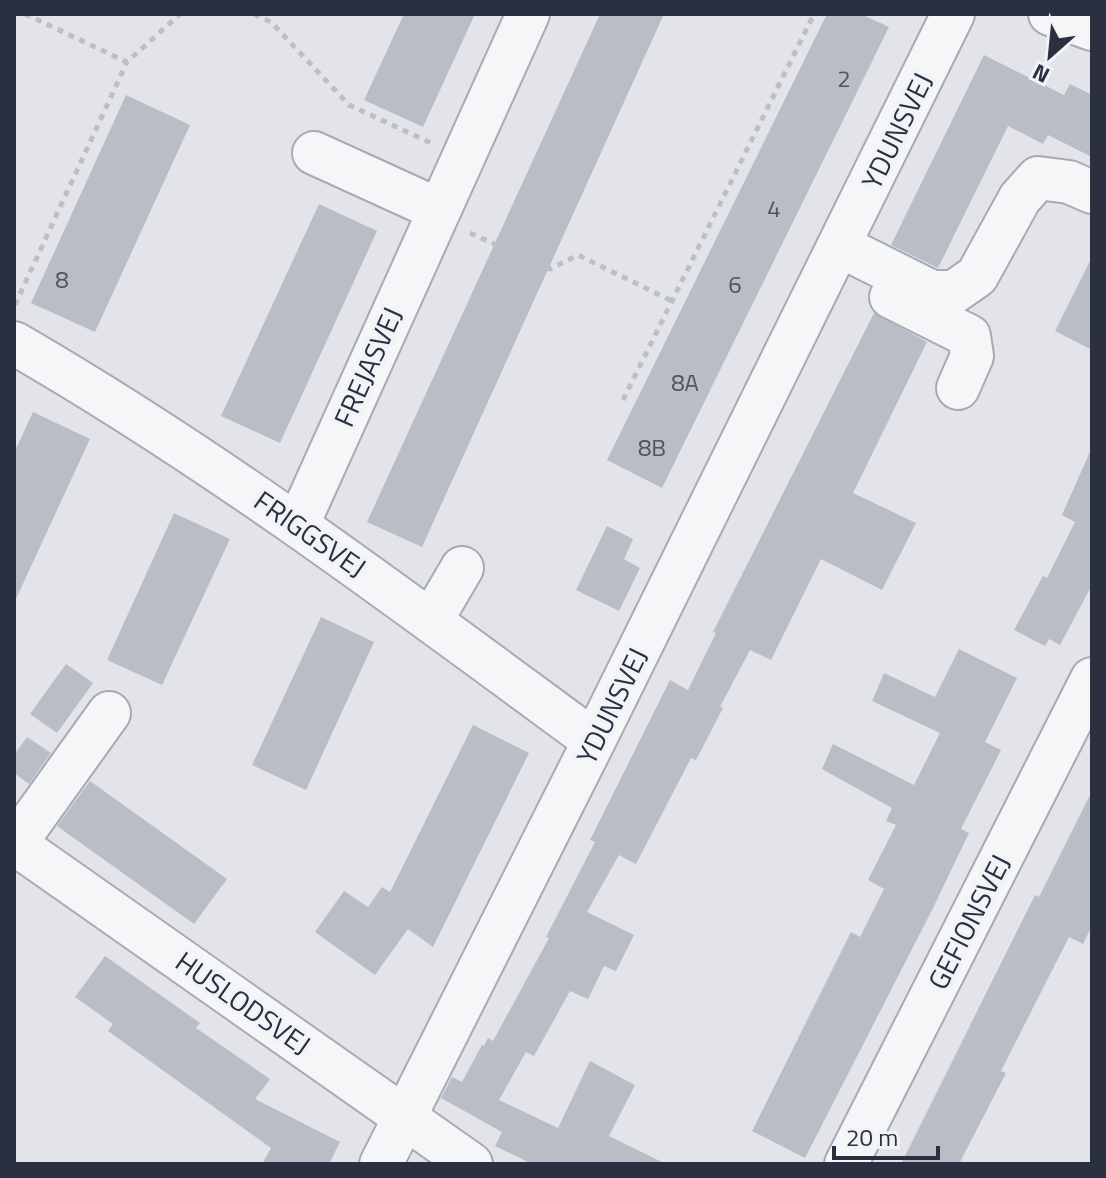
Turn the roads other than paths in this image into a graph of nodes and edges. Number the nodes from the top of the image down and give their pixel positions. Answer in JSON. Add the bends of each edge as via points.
{"nodes":[{"id":1,"x":528,"y":14,"type":"edge"},
{"id":2,"x":953,"y":14,"type":"edge"},
{"id":3,"x":1050,"y":14,"type":"edge"},
{"id":4,"x":1092,"y":29,"type":"edge"},
{"id":5,"x":314,"y":153,"type":"dead end"},
{"id":6,"x":1092,"y":192,"type":"edge"},
{"id":7,"x":439,"y":210,"type":"junction"},
{"id":8,"x":835,"y":256,"type":"junction"},
{"id":9,"x":14,"y":343,"type":"edge"},
{"id":10,"x":958,"y":388,"type":"dead end"},
{"id":11,"x":298,"y":524,"type":"junction"},
{"id":12,"x":462,"y":568,"type":"dead end"},
{"id":13,"x":431,"y":621,"type":"junction"},
{"id":14,"x":1092,"y":679,"type":"edge"},
{"id":15,"x":109,"y":713,"type":"dead end"},
{"id":16,"x":594,"y":741,"type":"junction"},
{"id":17,"x":15,"y":844,"type":"edge"},
{"id":18,"x":405,"y":1117,"type":"junction"},
{"id":19,"x":381,"y":1164,"type":"edge"},
{"id":20,"x":471,"y":1164,"type":"edge"},
{"id":21,"x":846,"y":1164,"type":"edge"}],
"edges":[{"from":1,"to":7,"type":"street","name":"FREJASVEJ"},
{"from":2,"to":8,"type":"street","name":"YDUNSVEJ"},
{"from":3,"to":4,"type":"street"},
{"from":5,"to":7,"type":"street"},
{"from":6,"to":8,"type":"street","via":[[1038,178],[1020,198],[977,276],[954,292],[932,292]]},
{"from":7,"to":11,"type":"street","name":"FREJASVEJ"},
{"from":8,"to":10,"type":"street","via":[[969,336],[972,356]]},
{"from":8,"to":16,"type":"street","name":"YDUNSVEJ"},
{"from":9,"to":11,"type":"street","name":"FRIGGSVEJ","via":[[110,399]]},
{"from":11,"to":13,"type":"street","name":"FRIGGSVEJ"},
{"from":12,"to":13,"type":"street"},
{"from":13,"to":16,"type":"street","name":"FRIGGSVEJ"},
{"from":14,"to":21,"type":"street","name":"GEFIONSVEJ"},
{"from":15,"to":17,"type":"street"},
{"from":16,"to":18,"type":"street","name":"YDUNSVEJ"},
{"from":17,"to":18,"type":"street","name":"HUSLODSVEJ"},
{"from":18,"to":19,"type":"street","name":"YDUNSVEJ"},
{"from":18,"to":20,"type":"street","name":"HUSLODSVEJ"}]}
